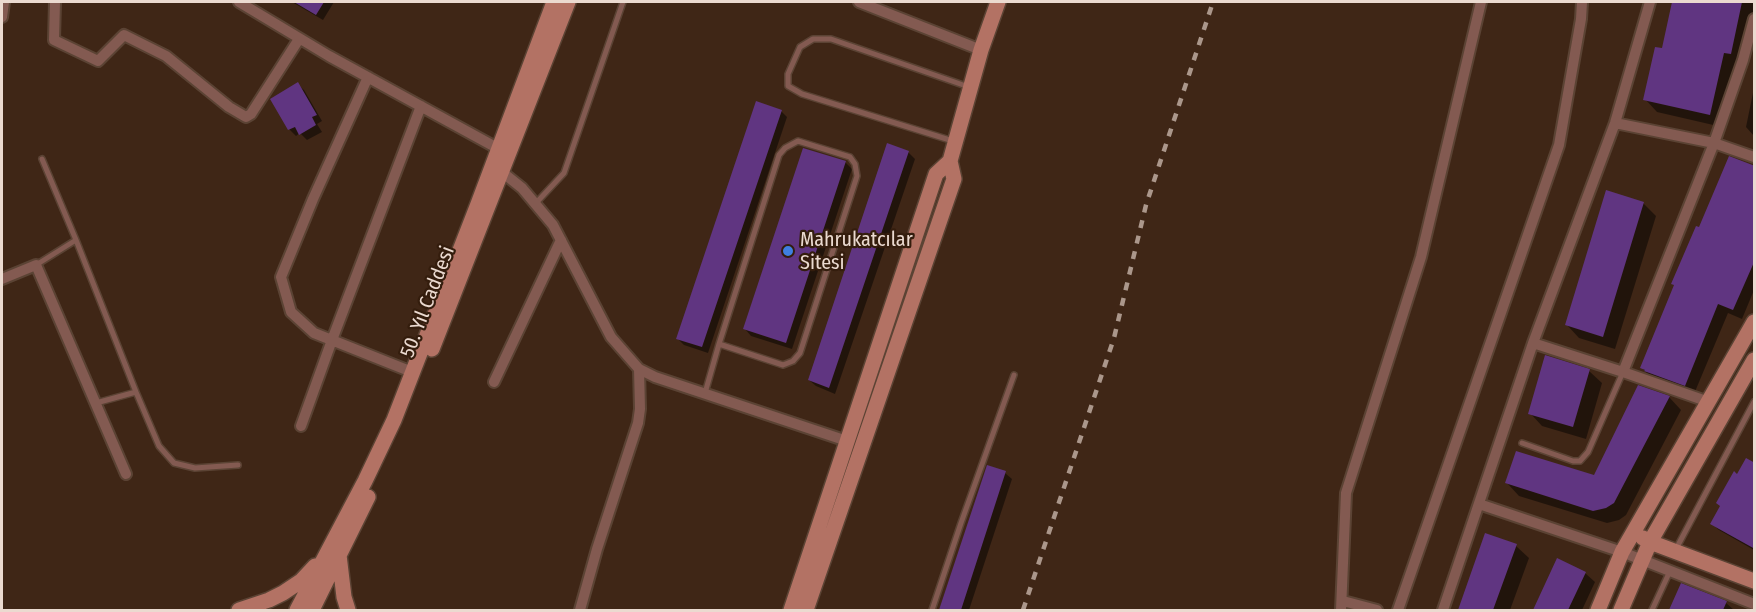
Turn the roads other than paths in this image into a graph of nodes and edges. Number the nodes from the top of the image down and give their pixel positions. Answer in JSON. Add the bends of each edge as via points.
{"nodes":[{"id":1,"x":4,"y":2,"type":"edge"},
{"id":2,"x":55,"y":2,"type":"edge"},
{"id":3,"x":239,"y":2,"type":"edge"},
{"id":4,"x":544,"y":2,"type":"edge"},
{"id":5,"x":554,"y":2,"type":"edge"},
{"id":6,"x":568,"y":2,"type":"edge"},
{"id":7,"x":623,"y":2,"type":"edge"},
{"id":8,"x":859,"y":2,"type":"edge"},
{"id":9,"x":998,"y":2,"type":"edge"},
{"id":10,"x":1481,"y":2,"type":"edge"},
{"id":11,"x":1582,"y":2,"type":"edge"},
{"id":12,"x":1591,"y":2,"type":"edge"},
{"id":13,"x":1650,"y":2,"type":"edge"},
{"id":14,"x":2,"y":16,"type":"edge"},
{"id":15,"x":1581,"y":19,"type":"junction"},
{"id":16,"x":1755,"y":19,"type":"edge"},
{"id":17,"x":545,"y":25,"type":"junction"},
{"id":18,"x":298,"y":39,"type":"junction"},
{"id":19,"x":981,"y":50,"type":"junction"},
{"id":20,"x":368,"y":77,"type":"junction"},
{"id":21,"x":970,"y":88,"type":"junction"},
{"id":22,"x":421,"y":106,"type":"junction"},
{"id":23,"x":1615,"y":123,"type":"junction"},
{"id":24,"x":955,"y":141,"type":"junction"},
{"id":25,"x":1714,"y":143,"type":"junction"},
{"id":26,"x":499,"y":149,"type":"junction"},
{"id":27,"x":1755,"y":157,"type":"edge"},
{"id":28,"x":42,"y":159,"type":"dead end"},
{"id":29,"x":950,"y":161,"type":"junction"},
{"id":30,"x":502,"y":172,"type":"junction"},
{"id":31,"x":536,"y":203,"type":"junction"},
{"id":32,"x":76,"y":240,"type":"junction"},
{"id":33,"x":561,"y":240,"type":"junction"},
{"id":34,"x":36,"y":265,"type":"junction"},
{"id":35,"x":2,"y":279,"type":"edge"},
{"id":36,"x":1755,"y":322,"type":"edge"},
{"id":37,"x":332,"y":340,"type":"junction"},
{"id":38,"x":1533,"y":343,"type":"junction"},
{"id":39,"x":719,"y":344,"type":"junction"},
{"id":40,"x":1755,"y":360,"type":"edge"},
{"id":41,"x":639,"y":369,"type":"junction"},
{"id":42,"x":412,"y":372,"type":"junction"},
{"id":43,"x":1623,"y":372,"type":"junction"},
{"id":44,"x":1014,"y":375,"type":"dead end"},
{"id":45,"x":494,"y":382,"type":"dead end"},
{"id":46,"x":136,"y":392,"type":"junction"},
{"id":47,"x":705,"y":393,"type":"junction"},
{"id":48,"x":1709,"y":402,"type":"junction"},
{"id":49,"x":1755,"y":402,"type":"edge"},
{"id":50,"x":96,"y":403,"type":"junction"},
{"id":51,"x":301,"y":426,"type":"dead end"},
{"id":52,"x":847,"y":441,"type":"junction"},
{"id":53,"x":1522,"y":443,"type":"dead end"},
{"id":54,"x":238,"y":465,"type":"dead end"},
{"id":55,"x":126,"y":474,"type":"dead end"},
{"id":56,"x":1479,"y":504,"type":"junction"},
{"id":57,"x":1634,"y":532,"type":"junction"},
{"id":58,"x":1650,"y":542,"type":"junction"},
{"id":59,"x":1675,"y":551,"type":"junction"},
{"id":60,"x":1622,"y":552,"type":"junction"},
{"id":61,"x":333,"y":554,"type":"junction"},
{"id":62,"x":1642,"y":561,"type":"junction"},
{"id":63,"x":1670,"y":571,"type":"junction"},
{"id":64,"x":1755,"y":581,"type":"edge"},
{"id":65,"x":1755,"y":604,"type":"edge"},
{"id":66,"x":1342,"y":606,"type":"edge"},
{"id":67,"x":239,"y":610,"type":"edge"},
{"id":68,"x":297,"y":610,"type":"edge"},
{"id":69,"x":312,"y":610,"type":"edge"},
{"id":70,"x":348,"y":610,"type":"edge"},
{"id":71,"x":580,"y":610,"type":"edge"},
{"id":72,"x":791,"y":610,"type":"edge"},
{"id":73,"x":806,"y":610,"type":"edge"},
{"id":74,"x":932,"y":610,"type":"edge"},
{"id":75,"x":1377,"y":610,"type":"edge"},
{"id":76,"x":1398,"y":610,"type":"edge"},
{"id":77,"x":1443,"y":610,"type":"edge"},
{"id":78,"x":1598,"y":610,"type":"edge"},
{"id":79,"x":1620,"y":610,"type":"edge"},
{"id":80,"x":1652,"y":610,"type":"edge"}],
"edges":[{"from":1,"to":14,"type":"street"},
{"from":2,"to":18,"type":"street","via":[[54,40],[99,61],[124,35],[166,56],[246,117]]},
{"from":3,"to":18,"type":"street"},
{"from":4,"to":17,"type":"street","name":"50. Yıl Caddesi"},
{"from":5,"to":17,"type":"street","name":"50. Yıl Caddesi"},
{"from":6,"to":30,"type":"street","name":"50. Yıl Caddesi"},
{"from":7,"to":31,"type":"lane","via":[[564,173]]},
{"from":8,"to":19,"type":"street"},
{"from":9,"to":19,"type":"street"},
{"from":10,"to":66,"type":"street","via":[[1420,257],[1346,493]]},
{"from":11,"to":15,"type":"street"},
{"from":12,"to":15,"type":"street"},
{"from":13,"to":23,"type":"street"},
{"from":15,"to":76,"type":"street","via":[[1559,146]]},
{"from":16,"to":25,"type":"street"},
{"from":17,"to":26,"type":"street","name":"50. Yıl Caddesi"},
{"from":18,"to":20,"type":"street"},
{"from":19,"to":21,"type":"street"},
{"from":20,"to":22,"type":"street"},
{"from":20,"to":37,"type":"street","via":[[281,277],[291,312],[314,333]]},
{"from":21,"to":24,"type":"street"},
{"from":21,"to":24,"type":"lane","via":[[831,39],[813,39],[800,47],[788,74],[788,86],[801,94]]},
{"from":22,"to":26,"type":"street"},
{"from":22,"to":37,"type":"street"},
{"from":23,"to":25,"type":"street"},
{"from":23,"to":38,"type":"street"},
{"from":24,"to":29,"type":"street"},
{"from":25,"to":27,"type":"street"},
{"from":25,"to":43,"type":"street"},
{"from":26,"to":42,"type":"street","name":"50. Yıl Caddesi"},
{"from":28,"to":32,"type":"lane"},
{"from":29,"to":52,"type":"street","via":[[936,174]]},
{"from":29,"to":73,"type":"street","via":[[954,179]]},
{"from":30,"to":31,"type":"street"},
{"from":30,"to":61,"type":"street","name":"50. Yıl Caddesi","via":[[403,425]]},
{"from":31,"to":33,"type":"street"},
{"from":32,"to":34,"type":"lane"},
{"from":32,"to":46,"type":"lane"},
{"from":33,"to":41,"type":"street","via":[[611,337]]},
{"from":33,"to":45,"type":"street"},
{"from":34,"to":35,"type":"street"},
{"from":34,"to":50,"type":"street"},
{"from":36,"to":48,"type":"street"},
{"from":37,"to":42,"type":"street"},
{"from":37,"to":51,"type":"street"},
{"from":38,"to":43,"type":"street"},
{"from":38,"to":56,"type":"street"},
{"from":39,"to":39,"type":"lane","via":[[779,155],[798,141],[850,157],[857,176],[800,353],[783,365]]},
{"from":39,"to":47,"type":"lane"},
{"from":40,"to":58,"type":"street"},
{"from":41,"to":47,"type":"street"},
{"from":41,"to":71,"type":"street","via":[[638,423]]},
{"from":42,"to":61,"type":"street","name":"50. Yıl Caddesi"},
{"from":43,"to":48,"type":"street"},
{"from":43,"to":53,"type":"lane","via":[[1588,452],[1580,460]]},
{"from":44,"to":74,"type":"lane"},
{"from":46,"to":50,"type":"lane"},
{"from":46,"to":54,"type":"lane","via":[[159,446],[174,463],[195,468]]},
{"from":47,"to":52,"type":"street"},
{"from":48,"to":57,"type":"street"},
{"from":49,"to":59,"type":"lane"},
{"from":50,"to":55,"type":"street"},
{"from":52,"to":72,"type":"street"},
{"from":56,"to":60,"type":"street"},
{"from":56,"to":77,"type":"street"},
{"from":57,"to":58,"type":"street"},
{"from":57,"to":60,"type":"street"},
{"from":58,"to":59,"type":"street"},
{"from":58,"to":62,"type":"street"},
{"from":59,"to":64,"type":"street"},
{"from":60,"to":62,"type":"street"},
{"from":60,"to":78,"type":"street"},
{"from":61,"to":67,"type":"street","via":[[291,587]]},
{"from":61,"to":68,"type":"street","name":"50. Yıl Caddesi"},
{"from":61,"to":69,"type":"street","name":"50. Yıl Caddesi"},
{"from":61,"to":70,"type":"street"},
{"from":62,"to":63,"type":"street"},
{"from":62,"to":79,"type":"street"},
{"from":63,"to":65,"type":"street"},
{"from":63,"to":80,"type":"lane"},
{"from":66,"to":75,"type":"street"}]}
